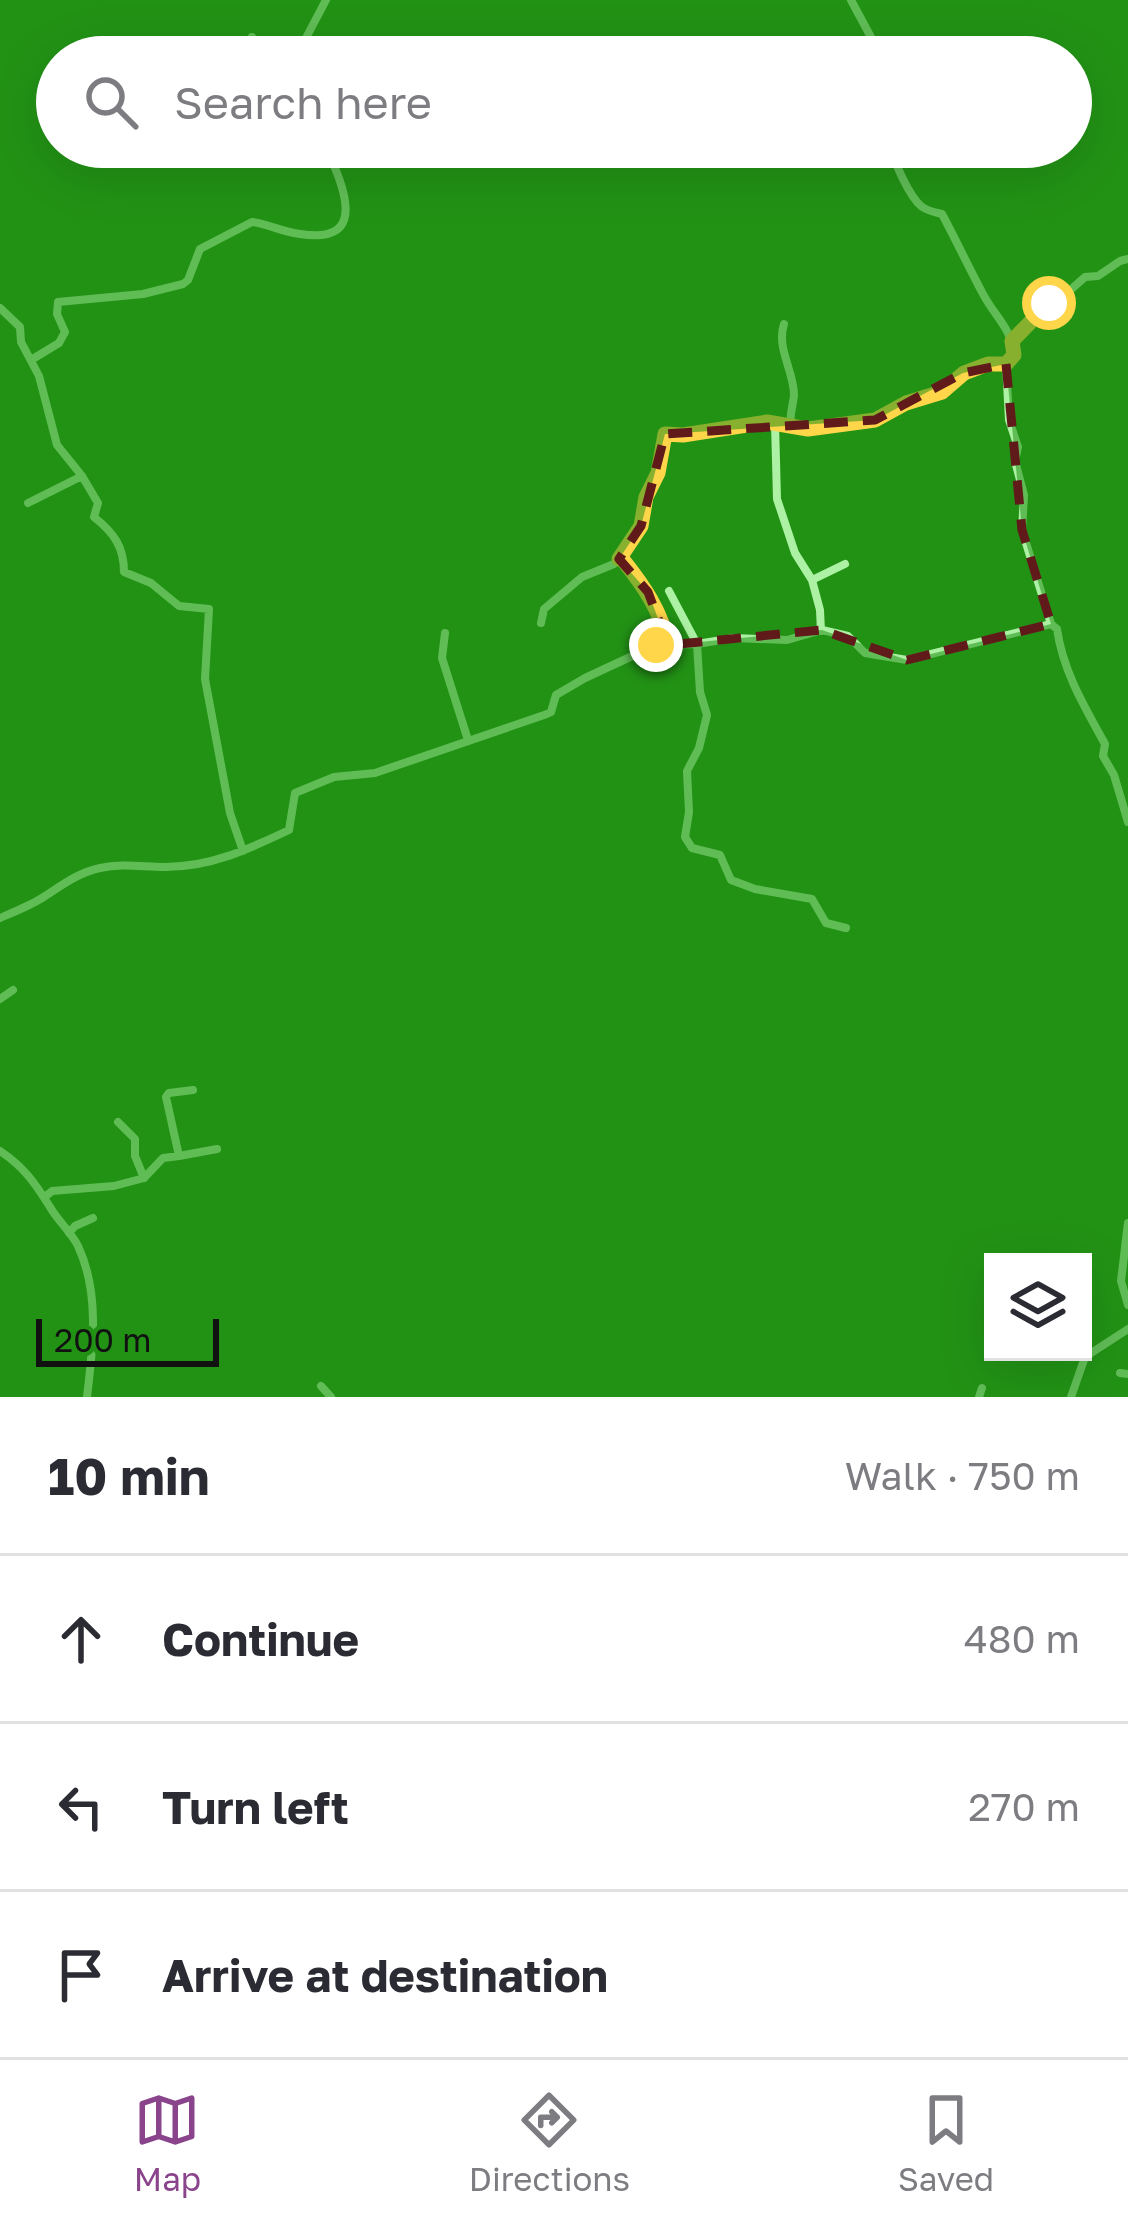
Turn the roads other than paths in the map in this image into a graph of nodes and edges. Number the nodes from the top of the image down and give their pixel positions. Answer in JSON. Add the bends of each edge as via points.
{"nodes":[{"id":1,"x":326,"y":0,"type":"edge"},
{"id":2,"x":851,"y":0,"type":"edge"},
{"id":3,"x":307,"y":36,"type":"edge"},
{"id":4,"x":870,"y":36,"type":"edge"},
{"id":5,"x":335,"y":168,"type":"edge"},
{"id":6,"x":898,"y":168,"type":"edge"},
{"id":7,"x":1128,"y":259,"type":"edge"},
{"id":8,"x":0,"y":308,"type":"edge"},
{"id":9,"x":784,"y":324,"type":"dead end"},
{"id":10,"x":1012,"y":341,"type":"junction"},
{"id":11,"x":31,"y":360,"type":"junction"},
{"id":12,"x":1006,"y":364,"type":"junction"},
{"id":13,"x":775,"y":423,"type":"junction"},
{"id":14,"x":791,"y":426,"type":"junction"},
{"id":15,"x":82,"y":476,"type":"junction"},
{"id":16,"x":28,"y":503,"type":"dead end"},
{"id":17,"x":619,"y":559,"type":"junction"},
{"id":18,"x":845,"y":564,"type":"dead end"},
{"id":19,"x":812,"y":580,"type":"junction"},
{"id":20,"x":669,"y":591,"type":"dead end"},
{"id":21,"x":541,"y":623,"type":"dead end"},
{"id":22,"x":1051,"y":624,"type":"junction"},
{"id":23,"x":821,"y":631,"type":"junction"},
{"id":24,"x":445,"y":633,"type":"dead end"},
{"id":25,"x":697,"y":644,"type":"junction"},
{"id":26,"x":668,"y":645,"type":"junction"},
{"id":27,"x":468,"y":740,"type":"junction"},
{"id":28,"x":1128,"y":822,"type":"edge"},
{"id":29,"x":243,"y":851,"type":"junction"},
{"id":30,"x":0,"y":918,"type":"edge"},
{"id":31,"x":846,"y":928,"type":"dead end"},
{"id":32,"x":13,"y":990,"type":"dead end"},
{"id":33,"x":0,"y":999,"type":"edge"},
{"id":34,"x":193,"y":1090,"type":"dead end"},
{"id":35,"x":118,"y":1122,"type":"dead end"},
{"id":36,"x":217,"y":1149,"type":"dead end"},
{"id":37,"x":0,"y":1150,"type":"edge"},
{"id":38,"x":178,"y":1156,"type":"junction"},
{"id":39,"x":144,"y":1178,"type":"junction"},
{"id":40,"x":45,"y":1198,"type":"junction"},
{"id":41,"x":92,"y":1219,"type":"dead end"},
{"id":42,"x":1128,"y":1223,"type":"edge"},
{"id":43,"x":69,"y":1233,"type":"junction"},
{"id":44,"x":1128,"y":1305,"type":"edge"},
{"id":45,"x":1128,"y":1329,"type":"edge"},
{"id":46,"x":321,"y":1386,"type":"dead end"},
{"id":47,"x":87,"y":1397,"type":"edge"},
{"id":48,"x":331,"y":1397,"type":"edge"},
{"id":49,"x":1071,"y":1397,"type":"edge"}],
"edges":[{"from":1,"to":3,"type":"street"},
{"from":2,"to":4,"type":"street"},
{"from":5,"to":11,"type":"street","via":[[347,198],[336,232],[306,236],[252,222],[200,249],[183,284],[58,302],[59,343]]},
{"from":6,"to":10,"type":"street","via":[[925,210],[942,214]]},
{"from":7,"to":10,"type":"street","via":[[1085,277]]},
{"from":8,"to":11,"type":"street","via":[[20,327]]},
{"from":9,"to":14,"type":"street"},
{"from":10,"to":12,"type":"street"},
{"from":11,"to":15,"type":"street","via":[[57,445]]},
{"from":12,"to":14,"type":"street","via":[[964,373],[942,392],[875,420]]},
{"from":12,"to":22,"type":"street","via":[[1022,530]]},
{"from":13,"to":14,"type":"street"},
{"from":13,"to":17,"type":"street","via":[[665,434],[641,526]]},
{"from":13,"to":19,"type":"street","via":[[777,499]]},
{"from":15,"to":16,"type":"street"},
{"from":15,"to":29,"type":"street","via":[[98,503],[94,517],[119,542],[124,572],[179,606],[209,609],[206,679]]},
{"from":17,"to":21,"type":"street","via":[[582,577],[544,609]]},
{"from":17,"to":26,"type":"street","via":[[648,592]]},
{"from":18,"to":19,"type":"street"},
{"from":19,"to":23,"type":"street"},
{"from":20,"to":25,"type":"street"},
{"from":22,"to":23,"type":"street","via":[[907,660],[865,653],[848,637]]},
{"from":22,"to":28,"type":"street","via":[[1105,744],[1102,756]]},
{"from":23,"to":25,"type":"street"},
{"from":24,"to":27,"type":"street","via":[[442,658]]},
{"from":25,"to":26,"type":"street"},
{"from":25,"to":31,"type":"street","via":[[707,715],[687,771],[685,837],[692,848],[720,855],[730,880],[812,899],[826,923]]},
{"from":26,"to":27,"type":"street","via":[[585,678],[556,695],[547,714]]},
{"from":27,"to":29,"type":"street","via":[[295,794],[289,830]]},
{"from":29,"to":30,"type":"street","via":[[218,861],[100,868]]},
{"from":32,"to":33,"type":"street"},
{"from":34,"to":38,"type":"street","via":[[166,1097]]},
{"from":35,"to":39,"type":"street","via":[[135,1138]]},
{"from":36,"to":38,"type":"street"},
{"from":37,"to":40,"type":"street"},
{"from":38,"to":39,"type":"street","via":[[163,1158]]},
{"from":39,"to":40,"type":"street"},
{"from":40,"to":43,"type":"street"},
{"from":41,"to":43,"type":"street"},
{"from":42,"to":44,"type":"street","via":[[1121,1281]]},
{"from":43,"to":47,"type":"street","via":[[93,1307]]},
{"from":45,"to":49,"type":"street","via":[[1085,1357]]},
{"from":46,"to":48,"type":"street"}]}
